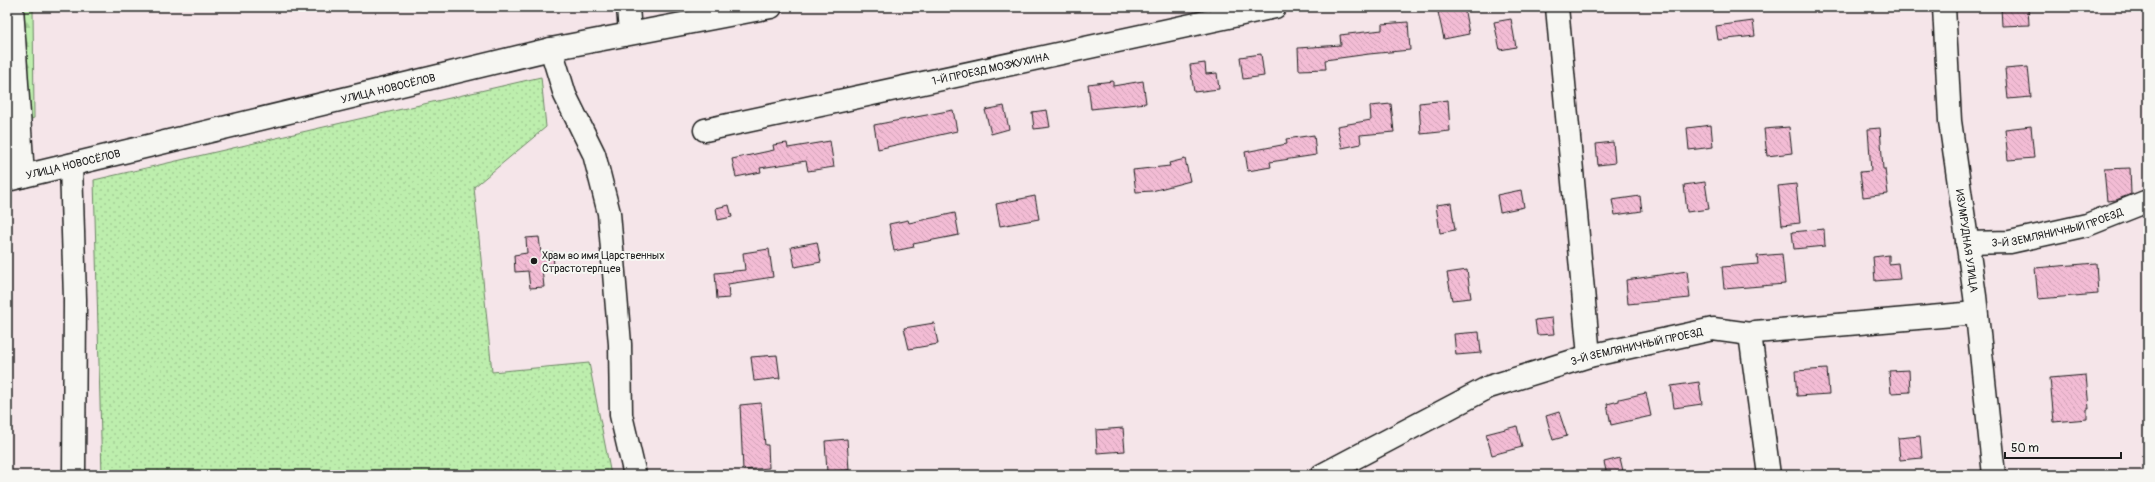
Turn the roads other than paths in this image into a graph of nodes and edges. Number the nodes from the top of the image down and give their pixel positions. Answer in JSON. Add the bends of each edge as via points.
{"nodes":[{"id":1,"x":12,"y":7,"type":"edge"},
{"id":2,"x":628,"y":7,"type":"edge"},
{"id":3,"x":771,"y":7,"type":"edge"},
{"id":4,"x":1275,"y":7,"type":"edge"},
{"id":5,"x":1557,"y":7,"type":"edge"},
{"id":6,"x":1944,"y":7,"type":"edge"},
{"id":7,"x":630,"y":33,"type":"junction"},
{"id":8,"x":551,"y":49,"type":"junction"},
{"id":9,"x":705,"y":130,"type":"dead end"},
{"id":10,"x":71,"y":165,"type":"junction"},
{"id":11,"x":15,"y":178,"type":"edge"},
{"id":12,"x":2145,"y":202,"type":"dead end"},
{"id":13,"x":1967,"y":243,"type":"junction"},
{"id":14,"x":1976,"y":313,"type":"junction"},
{"id":15,"x":1750,"y":334,"type":"junction"},
{"id":16,"x":1589,"y":356,"type":"junction"},
{"id":17,"x":74,"y":475,"type":"edge"},
{"id":18,"x":635,"y":475,"type":"edge"},
{"id":19,"x":1322,"y":475,"type":"edge"},
{"id":20,"x":1768,"y":475,"type":"edge"},
{"id":21,"x":1994,"y":475,"type":"edge"}],
"edges":[{"from":1,"to":11,"type":"street"},
{"from":2,"to":7,"type":"street"},
{"from":3,"to":7,"type":"street","name":"УЛИЦА НОВОСЁЛОВ"},
{"from":4,"to":9,"type":"street","name":"1-Й ПРОЕЗД МОЗЖУХИНА"},
{"from":5,"to":16,"type":"street"},
{"from":6,"to":13,"type":"street","name":"ИЗУМРУДНАЯ УЛИЦА","via":[[1950,121]]},
{"from":7,"to":8,"type":"street","name":"УЛИЦА НОВОСЁЛОВ"},
{"from":8,"to":10,"type":"street","name":"УЛИЦА НОВОСЁЛОВ"},
{"from":8,"to":18,"type":"street","via":[[565,95],[594,154],[609,213],[620,344],[621,415]]},
{"from":10,"to":11,"type":"street","name":"УЛИЦА НОВОСЁЛОВ"},
{"from":10,"to":17,"type":"street","via":[[75,299]]},
{"from":12,"to":13,"type":"street","name":"3-Й ЗЕМЛЯНИЧНЫЙ ПРОЕЗД","via":[[2087,225],[2010,242]]},
{"from":13,"to":14,"type":"street","name":"ИЗУМРУДНАЯ УЛИЦА"},
{"from":14,"to":15,"type":"street","name":"3-Й ЗЕМЛЯНИЧНЫЙ ПРОЕЗД"},
{"from":14,"to":21,"type":"street","name":"ИЗУМРУДНАЯ УЛИЦА"},
{"from":15,"to":16,"type":"street","name":"3-Й ЗЕМЛЯНИЧНЫЙ ПРОЕЗД","via":[[1714,329]]},
{"from":15,"to":20,"type":"street"},
{"from":16,"to":19,"type":"street","name":"3-Й ЗЕМЛЯНИЧНЫЙ ПРОЕЗД","via":[[1489,387]]}]}
